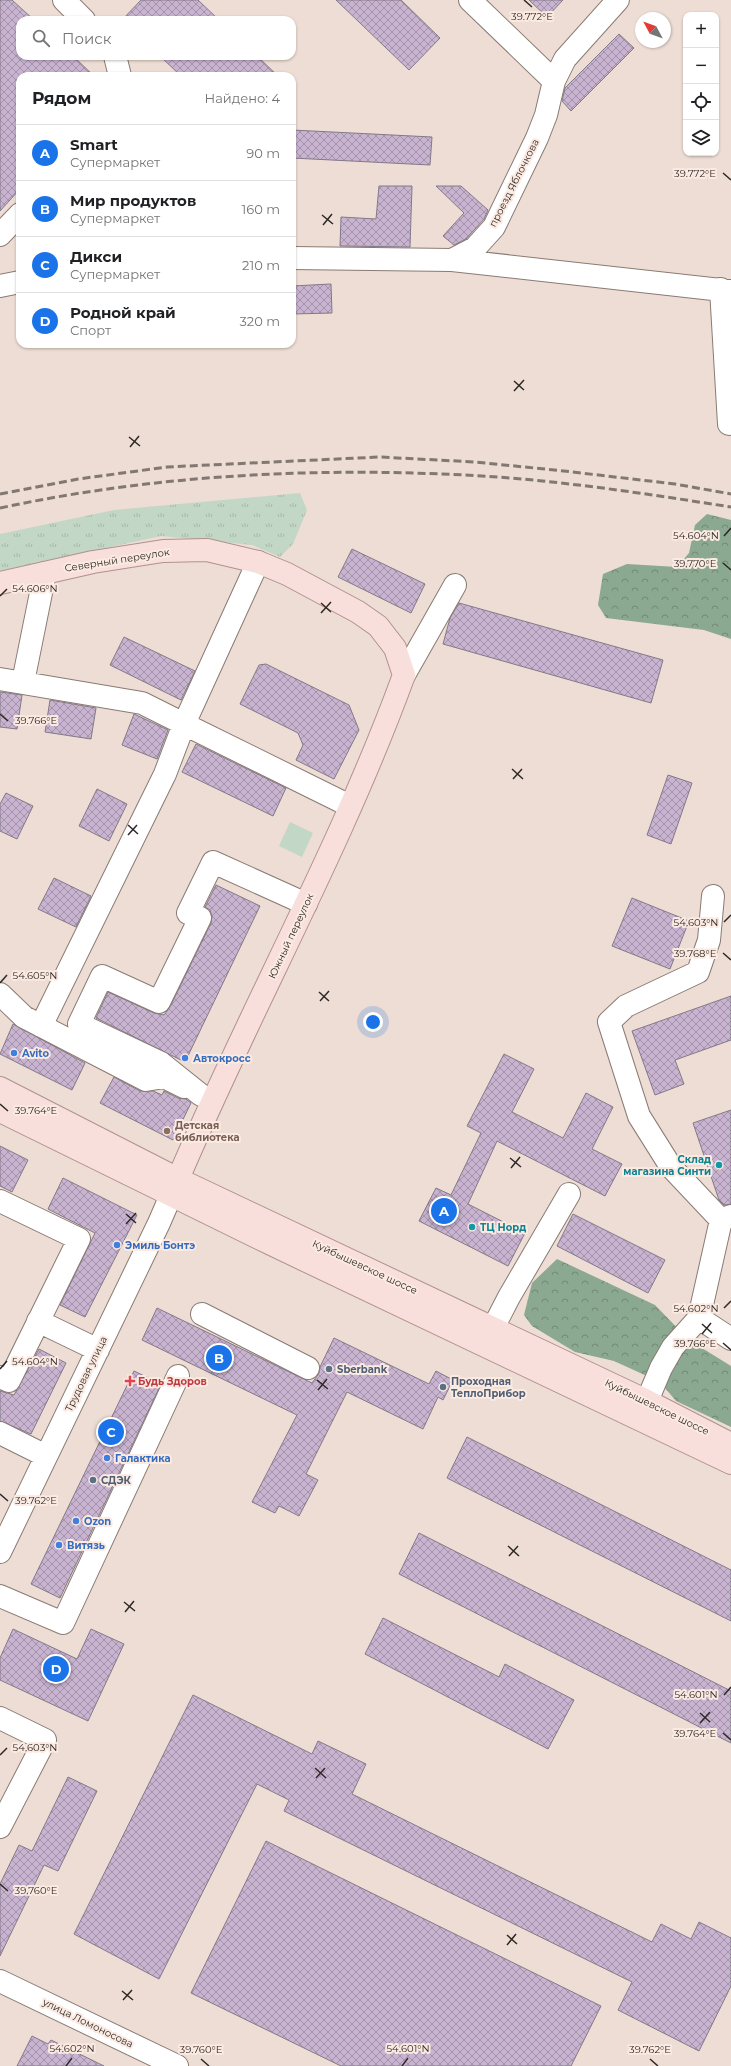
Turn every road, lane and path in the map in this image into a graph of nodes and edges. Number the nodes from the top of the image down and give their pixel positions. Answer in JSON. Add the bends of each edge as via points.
{"nodes":[{"id":1,"x":64,"y":0,"type":"edge"},
{"id":2,"x":470,"y":0,"type":"edge"},
{"id":3,"x":618,"y":0,"type":"edge"},
{"id":4,"x":80,"y":16,"type":"edge"},
{"id":5,"x":116,"y":60,"type":"edge"},
{"id":6,"x":119,"y":72,"type":"edge"},
{"id":7,"x":554,"y":81,"type":"junction"},
{"id":8,"x":16,"y":218,"type":"edge"},
{"id":9,"x":0,"y":236,"type":"edge"},
{"id":10,"x":296,"y":258,"type":"edge"},
{"id":11,"x":452,"y":260,"type":"junction"},
{"id":12,"x":16,"y":283,"type":"edge"},
{"id":13,"x":0,"y":286,"type":"edge"},
{"id":14,"x":726,"y":290,"type":"edge"},
{"id":15,"x":729,"y":424,"type":"dead end"},
{"id":16,"x":258,"y":562,"type":"junction"},
{"id":17,"x":45,"y":573,"type":"junction"},
{"id":18,"x":0,"y":583,"type":"edge"},
{"id":19,"x":455,"y":586,"type":"dead end"},
{"id":20,"x":404,"y":675,"type":"junction"},
{"id":21,"x":0,"y":679,"type":"edge"},
{"id":22,"x":23,"y":682,"type":"junction"},
{"id":23,"x":184,"y":724,"type":"junction"},
{"id":24,"x":350,"y":806,"type":"junction"},
{"id":25,"x":713,"y":896,"type":"dead end"},
{"id":26,"x":306,"y":904,"type":"junction"},
{"id":27,"x":0,"y":994,"type":"edge"},
{"id":28,"x":41,"y":1026,"type":"junction"},
{"id":29,"x":0,"y":1088,"type":"edge"},
{"id":30,"x":206,"y":1097,"type":"junction"},
{"id":31,"x":0,"y":1111,"type":"edge"},
{"id":32,"x":174,"y":1187,"type":"junction"},
{"id":33,"x":569,"y":1194,"type":"dead end"},
{"id":34,"x":0,"y":1202,"type":"edge"},
{"id":35,"x":726,"y":1218,"type":"edge"},
{"id":36,"x":202,"y":1314,"type":"dead end"},
{"id":37,"x":699,"y":1318,"type":"junction"},
{"id":38,"x":38,"y":1321,"type":"junction"},
{"id":39,"x":493,"y":1328,"type":"junction"},
{"id":40,"x":731,"y":1339,"type":"edge"},
{"id":41,"x":98,"y":1350,"type":"junction"},
{"id":42,"x":308,"y":1368,"type":"dead end"},
{"id":43,"x":0,"y":1376,"type":"edge"},
{"id":44,"x":178,"y":1376,"type":"dead end"},
{"id":45,"x":646,"y":1401,"type":"junction"},
{"id":46,"x":0,"y":1433,"type":"edge"},
{"id":47,"x":731,"y":1444,"type":"edge"},
{"id":48,"x":46,"y":1456,"type":"junction"},
{"id":49,"x":731,"y":1463,"type":"edge"},
{"id":50,"x":0,"y":1552,"type":"edge"},
{"id":51,"x":0,"y":1596,"type":"edge"},
{"id":52,"x":0,"y":1718,"type":"edge"},
{"id":53,"x":0,"y":1827,"type":"edge"},
{"id":54,"x":0,"y":1980,"type":"edge"},
{"id":55,"x":164,"y":2063,"type":"edge"}],
"edges":[{"from":1,"to":4,"type":"street"},
{"from":2,"to":7,"type":"street"},
{"from":3,"to":7,"type":"street","name":"проезд Яблочкова","via":[[565,58]]},
{"from":5,"to":6,"type":"street"},
{"from":7,"to":11,"type":"street","name":"проезд Яблочкова","via":[[538,138],[494,227],[475,248]]},
{"from":8,"to":9,"type":"street"},
{"from":10,"to":11,"type":"street","name":"проезд Яблочкова"},
{"from":11,"to":14,"type":"street"},
{"from":12,"to":13,"type":"street"},
{"from":14,"to":15,"type":"street"},
{"from":16,"to":17,"type":"main road","name":"Северный переулок","via":[[207,550],[162,551]]},
{"from":16,"to":20,"type":"main road","name":"Северный переулок","via":[[287,574],[358,612],[378,626],[394,648]]},
{"from":16,"to":23,"type":"street"},
{"from":17,"to":18,"type":"main road","name":"Северный переулок"},
{"from":17,"to":22,"type":"street"},
{"from":19,"to":20,"type":"street"},
{"from":20,"to":24,"type":"main road","name":"Южный переулок","via":[[383,734]]},
{"from":21,"to":22,"type":"street"},
{"from":22,"to":23,"type":"street","via":[[142,703]]},
{"from":23,"to":24,"type":"street"},
{"from":23,"to":28,"type":"street","via":[[165,774]]},
{"from":24,"to":26,"type":"main road","name":"Южный переулок"},
{"from":25,"to":35,"type":"street","via":[[709,940],[698,972],[626,1006],[609,1022],[639,1116],[671,1167]]},
{"from":26,"to":30,"type":"main road","name":"Южный переулок"},
{"from":26,"to":30,"type":"street","via":[[213,862],[188,913],[200,918],[159,1002],[102,976],[79,1024],[161,1063]]},
{"from":27,"to":28,"type":"street","via":[[24,1017]]},
{"from":28,"to":30,"type":"street","via":[[146,1080],[164,1077]]},
{"from":29,"to":32,"type":"main road","name":"Куйбышевское шоссе"},
{"from":30,"to":32,"type":"main road","name":"Южный переулок"},
{"from":31,"to":32,"type":"main road","name":"Куйбышевское шоссе"},
{"from":32,"to":39,"type":"main road","name":"Куйбышевское шоссе"},
{"from":32,"to":41,"type":"street","name":"Трудовая улица"},
{"from":32,"to":49,"type":"main road","name":"Куйбышевское шоссе"},
{"from":33,"to":39,"type":"street"},
{"from":34,"to":38,"type":"street","via":[[79,1239]]},
{"from":35,"to":37,"type":"street"},
{"from":36,"to":42,"type":"street"},
{"from":37,"to":40,"type":"street"},
{"from":37,"to":45,"type":"street","via":[[672,1347]]},
{"from":38,"to":41,"type":"street"},
{"from":38,"to":43,"type":"street","via":[[9,1381]]},
{"from":39,"to":45,"type":"main road","name":"Куйбышевское шоссе"},
{"from":41,"to":48,"type":"street","name":"Трудовая улица"},
{"from":44,"to":51,"type":"street","via":[[62,1623]]},
{"from":45,"to":47,"type":"main road","name":"Куйбышевское шоссе"},
{"from":46,"to":48,"type":"street"},
{"from":48,"to":50,"type":"street","name":"Трудовая улица"},
{"from":52,"to":53,"type":"street","via":[[45,1740]]},
{"from":54,"to":55,"type":"street","name":"улица Ломоносова"}]}
